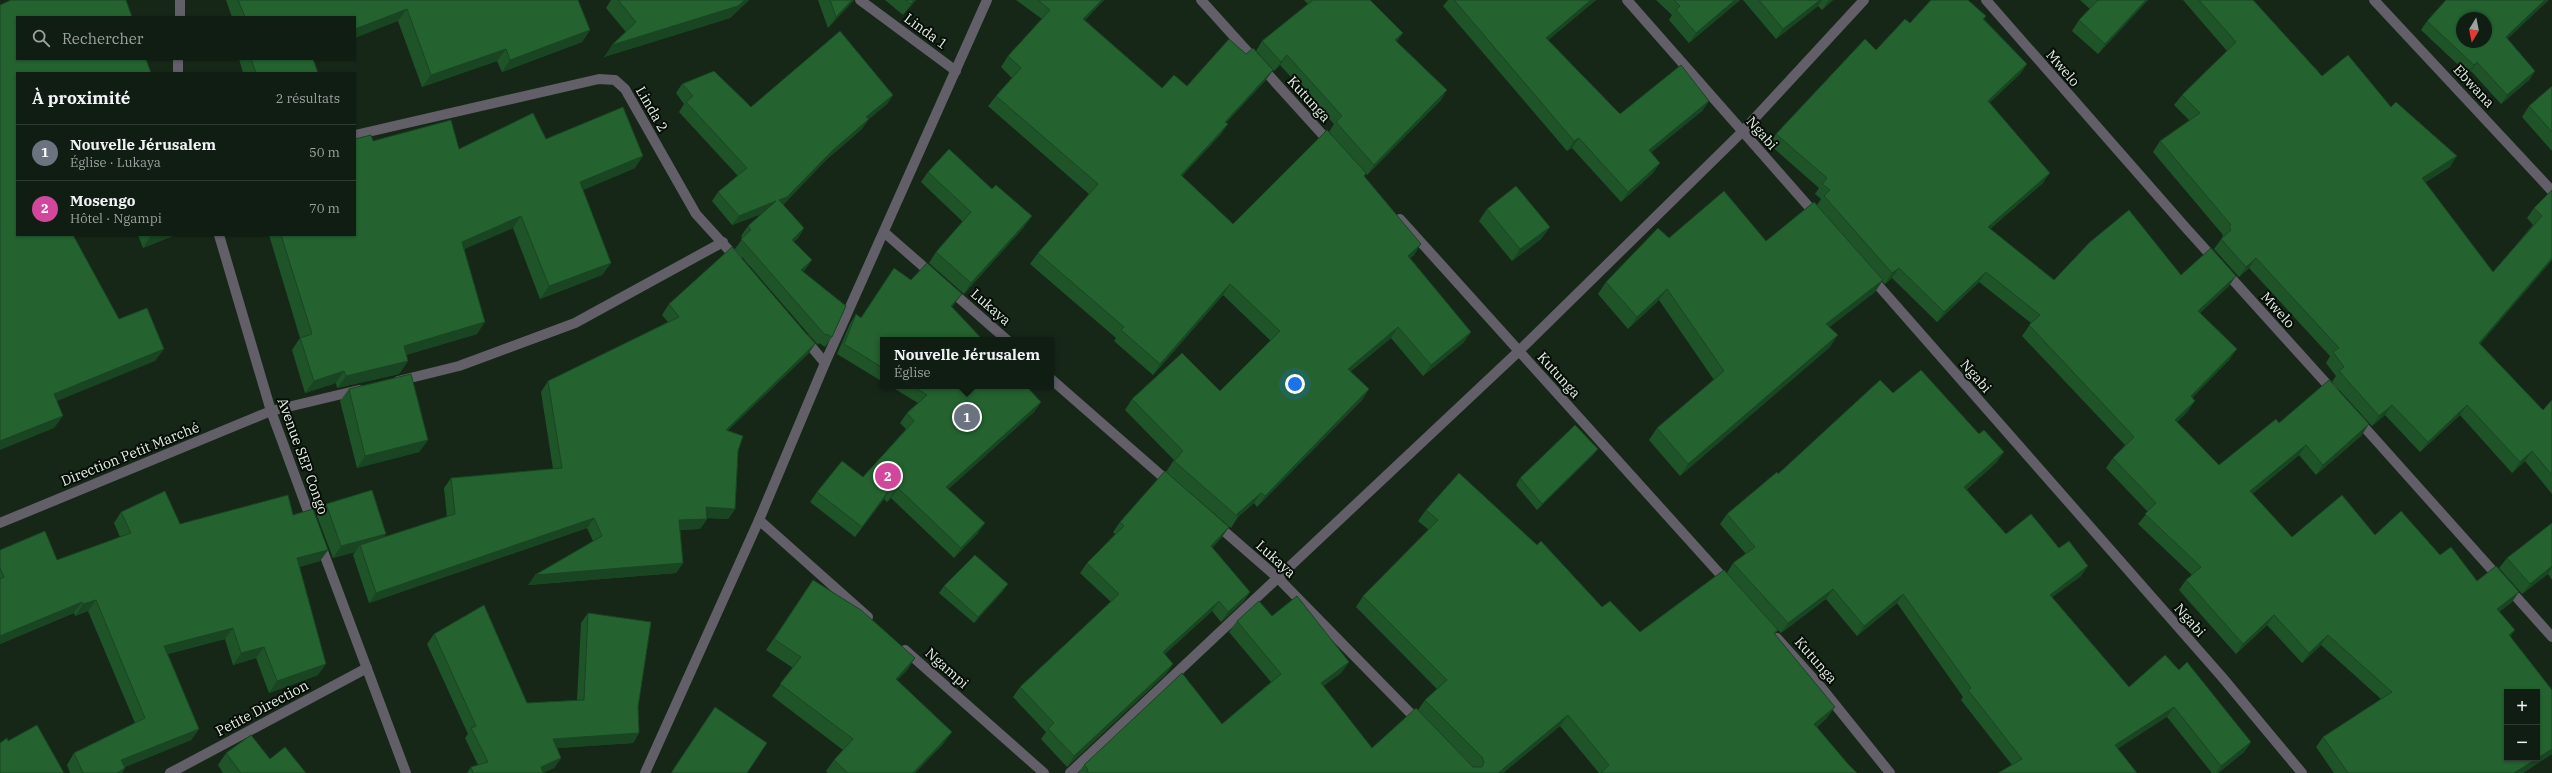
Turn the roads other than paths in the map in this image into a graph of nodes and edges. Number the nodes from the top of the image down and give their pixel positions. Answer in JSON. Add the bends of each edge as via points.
{"nodes":[{"id":1,"x":180,"y":0,"type":"edge"},
{"id":2,"x":860,"y":0,"type":"edge"},
{"id":3,"x":987,"y":0,"type":"edge"},
{"id":4,"x":1201,"y":0,"type":"edge"},
{"id":5,"x":1626,"y":0,"type":"edge"},
{"id":6,"x":1864,"y":0,"type":"edge"},
{"id":7,"x":1986,"y":0,"type":"edge"},
{"id":8,"x":2374,"y":0,"type":"edge"},
{"id":9,"x":180,"y":16,"type":"edge"},
{"id":10,"x":178,"y":60,"type":"edge"},
{"id":11,"x":956,"y":71,"type":"junction"},
{"id":12,"x":178,"y":72,"type":"edge"},
{"id":13,"x":1742,"y":132,"type":"junction"},
{"id":14,"x":356,"y":135,"type":"edge"},
{"id":15,"x":1339,"y":152,"type":"edge"},
{"id":16,"x":2552,"y":191,"type":"edge"},
{"id":17,"x":1392,"y":211,"type":"edge"},
{"id":18,"x":1825,"y":226,"type":"edge"},
{"id":19,"x":885,"y":233,"type":"junction"},
{"id":20,"x":219,"y":236,"type":"edge"},
{"id":21,"x":723,"y":242,"type":"junction"},
{"id":22,"x":743,"y":266,"type":"edge"},
{"id":23,"x":1862,"y":268,"type":"edge"},
{"id":24,"x":800,"y":333,"type":"edge"},
{"id":25,"x":1004,"y":337,"type":"edge"},
{"id":26,"x":1519,"y":351,"type":"junction"},
{"id":27,"x":825,"y":363,"type":"junction"},
{"id":28,"x":1054,"y":382,"type":"edge"},
{"id":29,"x":384,"y":384,"type":"edge"},
{"id":30,"x":369,"y":388,"type":"edge"},
{"id":31,"x":2341,"y":400,"type":"edge"},
{"id":32,"x":271,"y":411,"type":"junction"},
{"id":33,"x":2351,"y":412,"type":"edge"},
{"id":34,"x":1176,"y":489,"type":"edge"},
{"id":35,"x":1206,"y":515,"type":"edge"},
{"id":36,"x":759,"y":520,"type":"junction"},
{"id":37,"x":0,"y":523,"type":"edge"},
{"id":38,"x":1278,"y":578,"type":"junction"},
{"id":39,"x":1736,"y":592,"type":"edge"},
{"id":40,"x":878,"y":626,"type":"edge"},
{"id":41,"x":1772,"y":633,"type":"edge"},
{"id":42,"x":2552,"y":636,"type":"edge"},
{"id":43,"x":895,"y":641,"type":"edge"},
{"id":44,"x":367,"y":668,"type":"junction"},
{"id":45,"x":1426,"y":728,"type":"edge"},
{"id":46,"x":170,"y":773,"type":"edge"},
{"id":47,"x":406,"y":773,"type":"edge"},
{"id":48,"x":645,"y":773,"type":"edge"},
{"id":49,"x":1044,"y":773,"type":"edge"},
{"id":50,"x":1070,"y":773,"type":"edge"},
{"id":51,"x":1890,"y":773,"type":"edge"},
{"id":52,"x":2302,"y":773,"type":"edge"}],
"edges":[{"from":1,"to":9,"type":"street"},
{"from":2,"to":11,"type":"street","name":"Linda 1"},
{"from":3,"to":11,"type":"street"},
{"from":4,"to":15,"type":"street","name":"Kutunga"},
{"from":5,"to":13,"type":"street","name":"Ngabi"},
{"from":6,"to":13,"type":"street"},
{"from":7,"to":31,"type":"street","name":"Mwelo"},
{"from":8,"to":16,"type":"street","name":"Ebwana"},
{"from":10,"to":12,"type":"street"},
{"from":11,"to":19,"type":"street"},
{"from":13,"to":18,"type":"street","name":"Ngabi"},
{"from":13,"to":26,"type":"street"},
{"from":14,"to":21,"type":"street","name":"Linda 2","via":[[599,79],[615,80],[625,89],[696,214]]},
{"from":17,"to":26,"type":"street","name":"Kutunga"},
{"from":19,"to":25,"type":"street","name":"Lukaya"},
{"from":19,"to":27,"type":"street"},
{"from":20,"to":32,"type":"street","name":"Avenue SEP Congo"},
{"from":21,"to":22,"type":"street","name":"Linda 2"},
{"from":21,"to":29,"type":"street","via":[[575,323],[459,366]]},
{"from":23,"to":52,"type":"street","name":"Ngabi","via":[[2217,672]]},
{"from":24,"to":27,"type":"street"},
{"from":26,"to":38,"type":"street"},
{"from":26,"to":39,"type":"street","name":"Kutunga"},
{"from":27,"to":36,"type":"street"},
{"from":28,"to":34,"type":"street"},
{"from":30,"to":32,"type":"street","name":"Direction Petit Marché"},
{"from":32,"to":37,"type":"street","name":"Direction Petit Marché"},
{"from":32,"to":44,"type":"street","name":"Avenue SEP Congo"},
{"from":33,"to":42,"type":"street"},
{"from":35,"to":38,"type":"street","name":"Lukaya"},
{"from":36,"to":40,"type":"street"},
{"from":36,"to":48,"type":"street"},
{"from":38,"to":45,"type":"street","name":"Lukaya"},
{"from":38,"to":50,"type":"street"},
{"from":41,"to":51,"type":"street","name":"Kutunga","via":[[1820,686]]},
{"from":43,"to":49,"type":"street","name":"Ngampi"},
{"from":44,"to":46,"type":"street","name":"Petite Direction"},
{"from":44,"to":47,"type":"street","name":"Avenue SEP Congo"}]}
